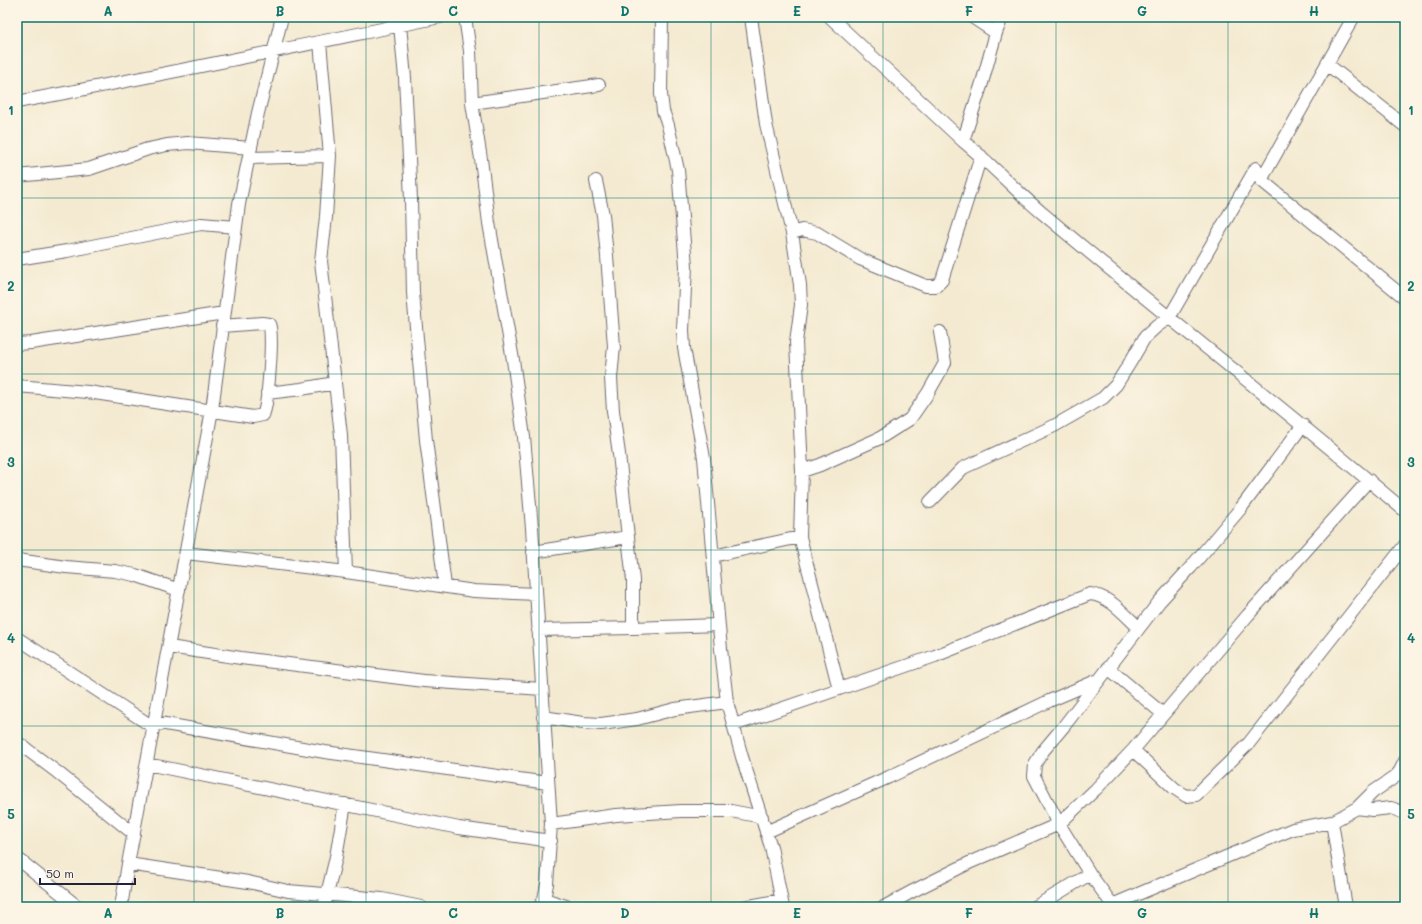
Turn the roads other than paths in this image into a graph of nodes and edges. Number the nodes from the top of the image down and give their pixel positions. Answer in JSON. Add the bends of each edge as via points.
{"nodes":[{"id":1,"x":440,"y":17,"type":"edge"},
{"id":2,"x":466,"y":17,"type":"edge"},
{"id":3,"x":662,"y":17,"type":"edge"},
{"id":4,"x":752,"y":17,"type":"edge"},
{"id":5,"x":830,"y":17,"type":"edge"},
{"id":6,"x":972,"y":17,"type":"edge"},
{"id":7,"x":1002,"y":17,"type":"edge"},
{"id":8,"x":1352,"y":17,"type":"edge"},
{"id":9,"x":281,"y":18,"type":"edge"},
{"id":10,"x":400,"y":25,"type":"junction"},
{"id":11,"x":996,"y":32,"type":"junction"},
{"id":12,"x":320,"y":42,"type":"junction"},
{"id":13,"x":273,"y":51,"type":"junction"},
{"id":14,"x":1327,"y":64,"type":"junction"},
{"id":15,"x":599,"y":85,"type":"dead end"},
{"id":16,"x":17,"y":102,"type":"edge"},
{"id":17,"x":472,"y":103,"type":"junction"},
{"id":18,"x":1405,"y":126,"type":"edge"},
{"id":19,"x":963,"y":141,"type":"junction"},
{"id":20,"x":250,"y":153,"type":"junction"},
{"id":21,"x":330,"y":156,"type":"junction"},
{"id":22,"x":981,"y":156,"type":"junction"},
{"id":23,"x":1256,"y":168,"type":"dead end"},
{"id":24,"x":17,"y":176,"type":"edge"},
{"id":25,"x":596,"y":181,"type":"dead end"},
{"id":26,"x":236,"y":227,"type":"junction"},
{"id":27,"x":792,"y":232,"type":"junction"},
{"id":28,"x":17,"y":259,"type":"edge"},
{"id":29,"x":1405,"y":298,"type":"edge"},
{"id":30,"x":224,"y":313,"type":"junction"},
{"id":31,"x":1169,"y":318,"type":"junction"},
{"id":32,"x":222,"y":326,"type":"junction"},
{"id":33,"x":940,"y":332,"type":"dead end"},
{"id":34,"x":17,"y":344,"type":"edge"},
{"id":35,"x":335,"y":383,"type":"junction"},
{"id":36,"x":17,"y":386,"type":"edge"},
{"id":37,"x":267,"y":393,"type":"junction"},
{"id":38,"x":212,"y":410,"type":"junction"},
{"id":39,"x":1303,"y":425,"type":"junction"},
{"id":40,"x":802,"y":471,"type":"junction"},
{"id":41,"x":1369,"y":480,"type":"junction"},
{"id":42,"x":930,"y":502,"type":"dead end"},
{"id":43,"x":1405,"y":510,"type":"edge"},
{"id":44,"x":800,"y":537,"type":"junction"},
{"id":45,"x":628,"y":538,"type":"junction"},
{"id":46,"x":1405,"y":545,"type":"edge"},
{"id":47,"x":534,"y":552,"type":"junction"},
{"id":48,"x":186,"y":553,"type":"junction"},
{"id":49,"x":713,"y":556,"type":"junction"},
{"id":50,"x":17,"y":560,"type":"edge"},
{"id":51,"x":346,"y":572,"type":"junction"},
{"id":52,"x":445,"y":586,"type":"junction"},
{"id":53,"x":179,"y":590,"type":"junction"},
{"id":54,"x":536,"y":594,"type":"junction"},
{"id":55,"x":718,"y":625,"type":"junction"},
{"id":56,"x":633,"y":628,"type":"junction"},
{"id":57,"x":1139,"y":628,"type":"junction"},
{"id":58,"x":538,"y":630,"type":"junction"},
{"id":59,"x":17,"y":638,"type":"edge"},
{"id":60,"x":169,"y":647,"type":"junction"},
{"id":61,"x":1108,"y":668,"type":"junction"},
{"id":62,"x":1097,"y":681,"type":"junction"},
{"id":63,"x":542,"y":689,"type":"junction"},
{"id":64,"x":839,"y":689,"type":"junction"},
{"id":65,"x":727,"y":702,"type":"junction"},
{"id":66,"x":1163,"y":714,"type":"junction"},
{"id":67,"x":543,"y":717,"type":"junction"},
{"id":68,"x":154,"y":724,"type":"junction"},
{"id":69,"x":734,"y":725,"type":"junction"},
{"id":70,"x":17,"y":742,"type":"edge"},
{"id":71,"x":1133,"y":750,"type":"junction"},
{"id":72,"x":1405,"y":761,"type":"edge"},
{"id":73,"x":147,"y":764,"type":"junction"},
{"id":74,"x":548,"y":783,"type":"junction"},
{"id":75,"x":345,"y":804,"type":"junction"},
{"id":76,"x":1357,"y":808,"type":"junction"},
{"id":77,"x":1405,"y":813,"type":"edge"},
{"id":78,"x":762,"y":817,"type":"junction"},
{"id":79,"x":1332,"y":822,"type":"junction"},
{"id":80,"x":551,"y":824,"type":"junction"},
{"id":81,"x":1058,"y":824,"type":"junction"},
{"id":82,"x":766,"y":832,"type":"junction"},
{"id":83,"x":134,"y":834,"type":"junction"},
{"id":84,"x":551,"y":841,"type":"junction"},
{"id":85,"x":17,"y":858,"type":"edge"},
{"id":86,"x":128,"y":864,"type":"junction"},
{"id":87,"x":1090,"y":874,"type":"junction"},
{"id":88,"x":328,"y":894,"type":"junction"},
{"id":89,"x":542,"y":903,"type":"edge"},
{"id":90,"x":782,"y":903,"type":"edge"},
{"id":91,"x":1113,"y":906,"type":"edge"},
{"id":92,"x":78,"y":907,"type":"edge"},
{"id":93,"x":121,"y":907,"type":"edge"},
{"id":94,"x":324,"y":907,"type":"edge"},
{"id":95,"x":421,"y":907,"type":"edge"},
{"id":96,"x":569,"y":907,"type":"edge"},
{"id":97,"x":744,"y":907,"type":"edge"},
{"id":98,"x":884,"y":907,"type":"edge"},
{"id":99,"x":1035,"y":907,"type":"edge"},
{"id":100,"x":1346,"y":907,"type":"edge"}],
"edges":[{"from":1,"to":10,"type":"street"},
{"from":2,"to":17,"type":"street"},
{"from":3,"to":49,"type":"street","via":[[661,94],[678,170],[686,266],[684,348],[704,458]]},
{"from":4,"to":27,"type":"street","via":[[766,124]]},
{"from":5,"to":19,"type":"street"},
{"from":6,"to":11,"type":"street"},
{"from":7,"to":11,"type":"street"},
{"from":8,"to":14,"type":"street"},
{"from":9,"to":13,"type":"street"},
{"from":10,"to":12,"type":"street"},
{"from":10,"to":52,"type":"street","via":[[411,199],[412,293],[427,446]]},
{"from":11,"to":19,"type":"street"},
{"from":12,"to":13,"type":"street"},
{"from":12,"to":21,"type":"street"},
{"from":13,"to":16,"type":"street"},
{"from":13,"to":20,"type":"street"},
{"from":14,"to":18,"type":"street"},
{"from":14,"to":29,"type":"street","via":[[1261,180]]},
{"from":15,"to":17,"type":"street"},
{"from":17,"to":47,"type":"street","via":[[524,437]]},
{"from":19,"to":22,"type":"street"},
{"from":20,"to":21,"type":"street"},
{"from":20,"to":24,"type":"street","via":[[188,143],[167,145],[148,148],[89,169]]},
{"from":20,"to":26,"type":"street"},
{"from":21,"to":35,"type":"street","via":[[321,261]]},
{"from":22,"to":27,"type":"street","via":[[942,280],[936,286],[926,286],[860,259],[817,233],[802,230]]},
{"from":22,"to":31,"type":"street","via":[[1030,202]]},
{"from":23,"to":31,"type":"street"},
{"from":25,"to":45,"type":"street","via":[[607,256],[614,346],[613,411]]},
{"from":26,"to":28,"type":"street","via":[[201,224]]},
{"from":26,"to":30,"type":"street"},
{"from":27,"to":40,"type":"street","via":[[800,286],[796,342]]},
{"from":30,"to":32,"type":"street"},
{"from":30,"to":34,"type":"street"},
{"from":31,"to":39,"type":"street"},
{"from":31,"to":42,"type":"street","via":[[1145,337],[1116,384],[1103,398],[1054,426],[963,468]]},
{"from":32,"to":37,"type":"street","via":[[269,324],[271,339]]},
{"from":32,"to":38,"type":"street"},
{"from":33,"to":40,"type":"street","via":[[945,363],[910,419],[880,438]]},
{"from":35,"to":37,"type":"street"},
{"from":35,"to":51,"type":"street","via":[[341,435]]},
{"from":36,"to":38,"type":"street","via":[[88,392]]},
{"from":37,"to":38,"type":"street","via":[[263,415],[253,417]]},
{"from":38,"to":48,"type":"street"},
{"from":39,"to":41,"type":"street"},
{"from":39,"to":57,"type":"street","via":[[1241,508]]},
{"from":40,"to":44,"type":"street"},
{"from":41,"to":43,"type":"street"},
{"from":41,"to":66,"type":"street"},
{"from":44,"to":49,"type":"street"},
{"from":44,"to":64,"type":"street"},
{"from":45,"to":47,"type":"street"},
{"from":45,"to":56,"type":"street"},
{"from":46,"to":71,"type":"street","via":[[1249,743],[1196,795],[1186,796],[1180,792]]},
{"from":47,"to":54,"type":"street"},
{"from":48,"to":51,"type":"street"},
{"from":48,"to":53,"type":"street"},
{"from":49,"to":55,"type":"street"},
{"from":50,"to":53,"type":"street","via":[[115,571]]},
{"from":51,"to":52,"type":"street"},
{"from":52,"to":54,"type":"street","via":[[474,591]]},
{"from":53,"to":60,"type":"street"},
{"from":54,"to":58,"type":"street"},
{"from":55,"to":56,"type":"street"},
{"from":55,"to":65,"type":"street"},
{"from":56,"to":58,"type":"street"},
{"from":57,"to":61,"type":"street"},
{"from":57,"to":64,"type":"street","via":[[1105,598],[1090,594],[935,656]]},
{"from":58,"to":63,"type":"street"},
{"from":59,"to":68,"type":"street"},
{"from":60,"to":63,"type":"street","via":[[424,681]]},
{"from":60,"to":68,"type":"street"},
{"from":61,"to":62,"type":"street"},
{"from":61,"to":66,"type":"street"},
{"from":62,"to":81,"type":"street","via":[[1043,751],[1034,769],[1034,776]]},
{"from":62,"to":82,"type":"street","via":[[1049,700],[889,778]]},
{"from":63,"to":67,"type":"street"},
{"from":64,"to":69,"type":"street"},
{"from":65,"to":67,"type":"street","via":[[600,724]]},
{"from":65,"to":69,"type":"street"},
{"from":66,"to":71,"type":"street"},
{"from":67,"to":74,"type":"street"},
{"from":68,"to":73,"type":"street"},
{"from":68,"to":74,"type":"street","via":[[325,752]]},
{"from":69,"to":78,"type":"street"},
{"from":70,"to":83,"type":"street"},
{"from":71,"to":81,"type":"street"},
{"from":72,"to":76,"type":"street","via":[[1395,777],[1373,792]]},
{"from":73,"to":75,"type":"street"},
{"from":73,"to":83,"type":"street"},
{"from":74,"to":80,"type":"street"},
{"from":75,"to":84,"type":"street","via":[[459,828]]},
{"from":75,"to":88,"type":"street"},
{"from":76,"to":77,"type":"street","via":[[1391,808]]},
{"from":76,"to":79,"type":"street"},
{"from":78,"to":80,"type":"street","via":[[731,811],[681,811],[616,815]]},
{"from":78,"to":82,"type":"street"},
{"from":79,"to":91,"type":"street","via":[[1294,829],[1243,848]]},
{"from":79,"to":100,"type":"street"},
{"from":80,"to":84,"type":"street"},
{"from":81,"to":87,"type":"street"},
{"from":81,"to":98,"type":"street","via":[[971,862]]},
{"from":82,"to":90,"type":"street"},
{"from":83,"to":86,"type":"street"},
{"from":84,"to":89,"type":"street","via":[[548,878]]},
{"from":85,"to":92,"type":"street"},
{"from":86,"to":88,"type":"street"},
{"from":86,"to":93,"type":"street"},
{"from":87,"to":91,"type":"street"},
{"from":87,"to":99,"type":"street"},
{"from":88,"to":94,"type":"street"},
{"from":88,"to":95,"type":"street"},
{"from":89,"to":96,"type":"street"},
{"from":90,"to":97,"type":"street"}]}
